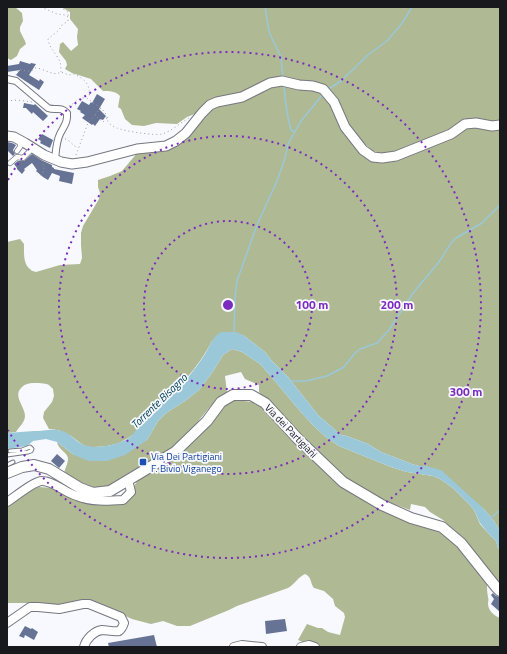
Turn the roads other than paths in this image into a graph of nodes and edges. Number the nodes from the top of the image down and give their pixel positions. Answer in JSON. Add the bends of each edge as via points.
{"nodes":[{"id":1,"x":7,"y":79,"type":"edge"},
{"id":2,"x":500,"y":125,"type":"edge"},
{"id":3,"x":7,"y":136,"type":"edge"},
{"id":4,"x":20,"y":140,"type":"junction"},
{"id":5,"x":33,"y":148,"type":"junction"},
{"id":6,"x":17,"y":151,"type":"dead end"},
{"id":7,"x":55,"y":160,"type":"junction"},
{"id":8,"x":10,"y":163,"type":"dead end"},
{"id":9,"x":10,"y":451,"type":"dead end"},
{"id":10,"x":7,"y":455,"type":"edge"},
{"id":11,"x":13,"y":462,"type":"dead end"},
{"id":12,"x":7,"y":465,"type":"edge"},
{"id":13,"x":7,"y":473,"type":"edge"},
{"id":14,"x":128,"y":480,"type":"junction"},
{"id":15,"x":7,"y":502,"type":"edge"},
{"id":16,"x":500,"y":590,"type":"edge"},
{"id":17,"x":7,"y":623,"type":"edge"},
{"id":18,"x":84,"y":647,"type":"edge"},
{"id":19,"x":234,"y":647,"type":"edge"},
{"id":20,"x":262,"y":647,"type":"edge"},
{"id":21,"x":301,"y":647,"type":"edge"},
{"id":22,"x":315,"y":647,"type":"edge"}],
"edges":[{"from":1,"to":7,"type":"street","via":[[14,80],[48,108],[61,109],[67,113],[67,120],[57,143]]},
{"from":2,"to":7,"type":"main road","via":[[465,124],[451,134],[396,156],[373,157],[363,150],[345,127],[334,102],[322,89],[285,82],[270,83],[242,97],[210,105],[186,133],[166,146],[137,148],[72,164]]},
{"from":3,"to":4,"type":"main road"},
{"from":4,"to":5,"type":"main road"},
{"from":4,"to":6,"type":"street"},
{"from":5,"to":7,"type":"main road"},
{"from":5,"to":8,"type":"street","via":[[23,158],[17,157]]},
{"from":9,"to":10,"type":"lane","via":[[30,447],[32,449]]},
{"from":11,"to":12,"type":"lane"},
{"from":13,"to":14,"type":"main road","name":"Via dei Partigiani","via":[[34,465],[49,469],[93,493],[110,491]]},
{"from":14,"to":15,"type":"street","via":[[131,492],[123,500],[92,500],[42,481]]},
{"from":14,"to":16,"type":"main road","name":"Via dei Partigiani","via":[[175,452],[207,421],[221,402],[233,395],[251,395],[265,403],[343,482],[382,505],[411,518],[442,527],[462,543]]},
{"from":17,"to":18,"type":"street","via":[[30,608],[59,609],[83,604],[120,617],[124,623],[122,628],[118,631],[96,632]]},
{"from":19,"to":20,"type":"street"},
{"from":21,"to":22,"type":"street"}]}
